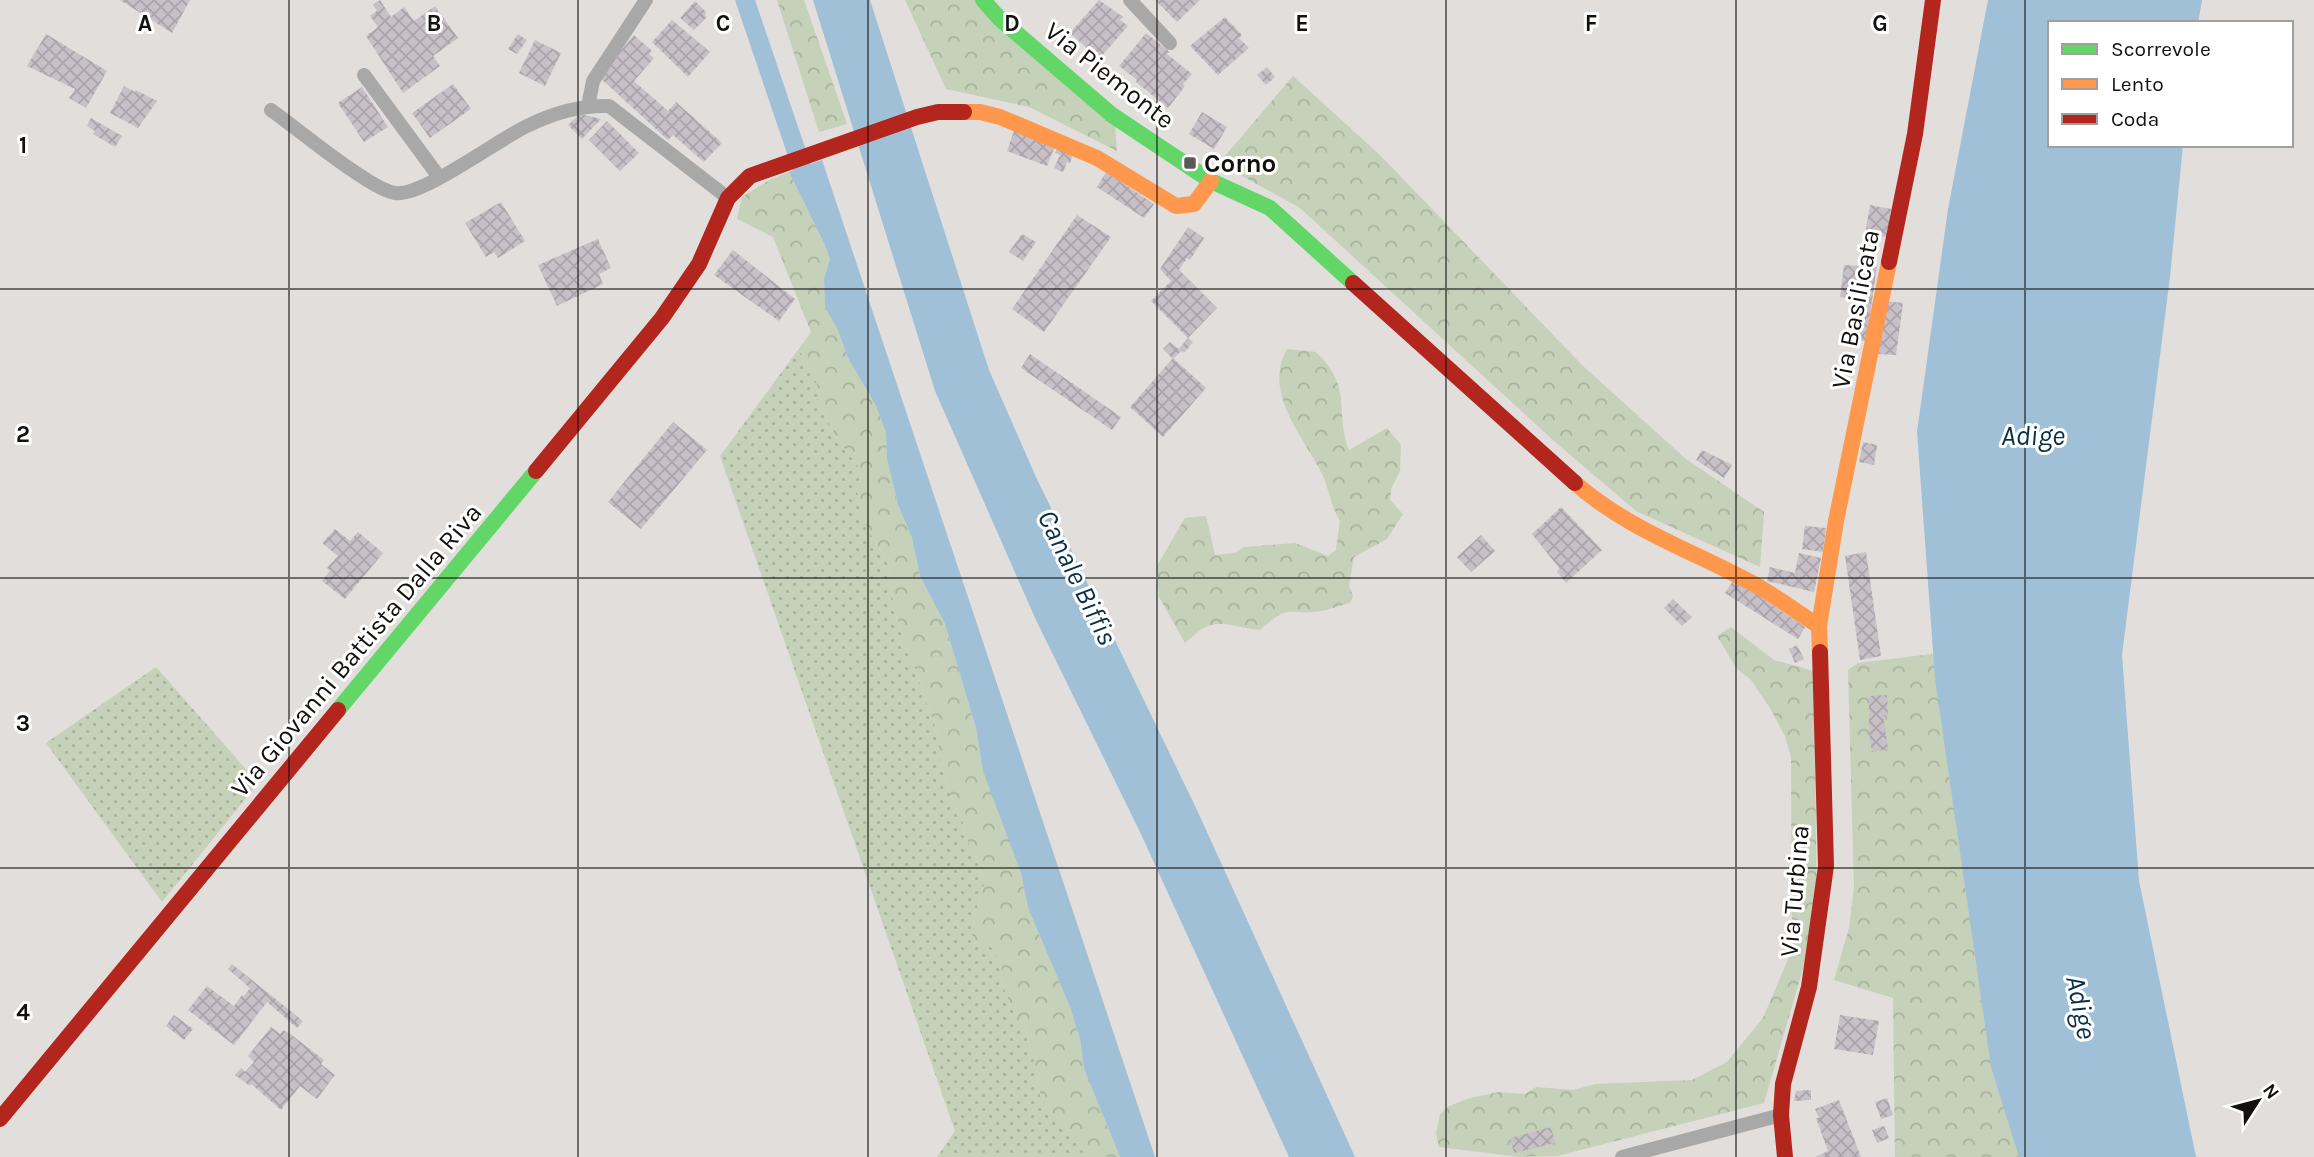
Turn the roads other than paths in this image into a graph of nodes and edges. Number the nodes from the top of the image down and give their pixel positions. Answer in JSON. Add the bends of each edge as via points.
{"nodes":[{"id":1,"x":646,"y":0,"type":"edge"},
{"id":2,"x":984,"y":0,"type":"edge"},
{"id":3,"x":1130,"y":0,"type":"edge"},
{"id":4,"x":1933,"y":0,"type":"edge"},
{"id":5,"x":1170,"y":43,"type":"dead end"},
{"id":6,"x":363,"y":75,"type":"dead end"},
{"id":7,"x":588,"y":106,"type":"junction"},
{"id":8,"x":271,"y":110,"type":"dead end"},
{"id":9,"x":439,"y":177,"type":"junction"},
{"id":10,"x":1211,"y":181,"type":"junction"},
{"id":11,"x":727,"y":198,"type":"junction"},
{"id":12,"x":1819,"y":626,"type":"junction"},
{"id":13,"x":1781,"y":1115,"type":"junction"},
{"id":14,"x":0,"y":1119,"type":"edge"},
{"id":15,"x":1622,"y":1157,"type":"edge"},
{"id":16,"x":1785,"y":1157,"type":"edge"}],
"edges":[{"from":1,"to":7,"type":"street","via":[[593,81]]},
{"from":2,"to":10,"type":"street","name":"Via Piemonte","via":[[1112,115]]},
{"from":3,"to":5,"type":"street"},
{"from":4,"to":12,"type":"street","name":"Via Basilicata","via":[[1915,134]]},
{"from":6,"to":9,"type":"street"},
{"from":7,"to":9,"type":"street","via":[[527,126]]},
{"from":7,"to":11,"type":"street","via":[[609,106]]},
{"from":8,"to":9,"type":"street","via":[[374,185],[396,194]]},
{"from":10,"to":11,"type":"street","name":"Via Giovanni Battista Dalla Riva","via":[[1198,202],[1188,208],[1176,206],[1097,158],[1000,117],[962,110],[917,117],[781,164],[750,176]]},
{"from":10,"to":12,"type":"street","name":"Via Piemonte","via":[[1270,208],[1601,506],[1760,588]]},
{"from":11,"to":14,"type":"street","name":"Via Giovanni Battista Dalla Riva","via":[[699,264],[662,318]]},
{"from":12,"to":13,"type":"street","name":"Via Turbina","via":[[1826,866],[1810,987],[1783,1084]]},
{"from":13,"to":15,"type":"street"},
{"from":13,"to":16,"type":"street","name":"Via Turbina"}]}
